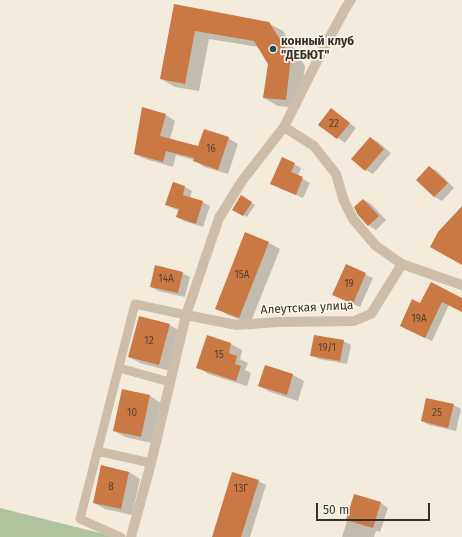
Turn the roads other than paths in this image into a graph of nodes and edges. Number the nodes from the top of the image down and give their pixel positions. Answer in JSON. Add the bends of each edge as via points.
{"nodes":[{"id":1,"x":351,"y":0,"type":"edge"},
{"id":2,"x":284,"y":127,"type":"junction"},
{"id":3,"x":402,"y":264,"type":"junction"},
{"id":4,"x":462,"y":285,"type":"edge"},
{"id":5,"x":186,"y":315,"type":"junction"},
{"id":6,"x":118,"y":368,"type":"junction"},
{"id":7,"x":170,"y":382,"type":"junction"},
{"id":8,"x":97,"y":451,"type":"junction"},
{"id":9,"x":151,"y":463,"type":"junction"},
{"id":10,"x":122,"y":537,"type":"edge"},
{"id":11,"x":131,"y":537,"type":"edge"}],
"edges":[{"from":1,"to":2,"type":"street"},
{"from":2,"to":3,"type":"street","via":[[314,146],[336,174],[344,201],[353,219],[376,246]]},
{"from":2,"to":5,"type":"street","via":[[242,181],[219,218]]},
{"from":3,"to":4,"type":"street"},
{"from":3,"to":5,"type":"street","name":"Алеутская улица","via":[[371,314],[354,321],[237,325]]},
{"from":5,"to":6,"type":"lane","via":[[135,304]]},
{"from":5,"to":7,"type":"street"},
{"from":6,"to":7,"type":"lane"},
{"from":6,"to":8,"type":"lane"},
{"from":7,"to":9,"type":"street"},
{"from":8,"to":9,"type":"lane"},
{"from":8,"to":10,"type":"lane","via":[[80,519]]},
{"from":9,"to":11,"type":"street"}]}
